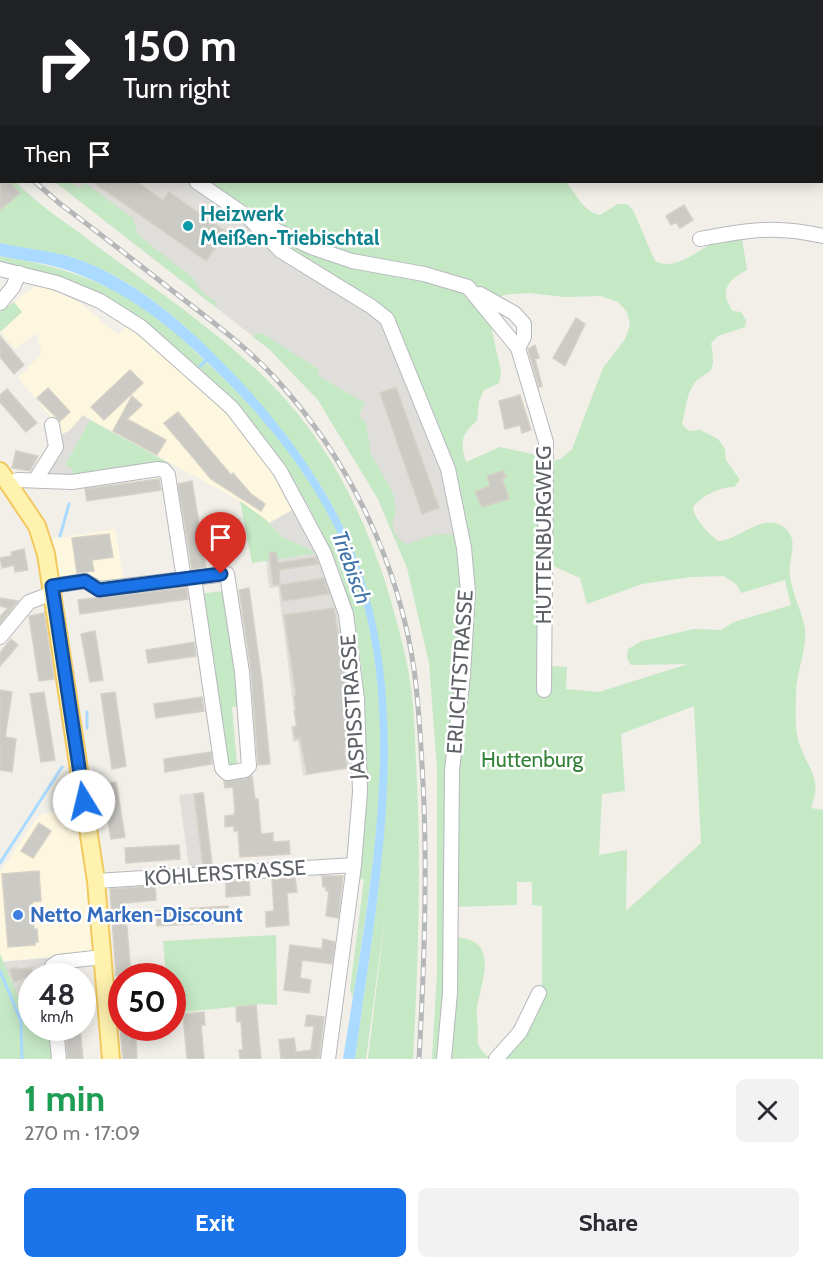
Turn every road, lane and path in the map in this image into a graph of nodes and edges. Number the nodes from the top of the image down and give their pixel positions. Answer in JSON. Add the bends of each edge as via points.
{"nodes":[{"id":1,"x":198,"y":183,"type":"edge"},
{"id":2,"x":248,"y":217,"type":"junction"},
{"id":3,"x":823,"y":236,"type":"edge"},
{"id":4,"x":700,"y":238,"type":"dead end"},
{"id":5,"x":0,"y":269,"type":"edge"},
{"id":6,"x":19,"y":273,"type":"junction"},
{"id":7,"x":468,"y":287,"type":"junction"},
{"id":8,"x":0,"y":303,"type":"edge"},
{"id":9,"x":518,"y":348,"type":"junction"},
{"id":10,"x":52,"y":425,"type":"dead end"},
{"id":11,"x":4,"y":477,"type":"edge"},
{"id":12,"x":36,"y":479,"type":"junction"},
{"id":13,"x":189,"y":578,"type":"junction"},
{"id":14,"x":52,"y":590,"type":"junction"},
{"id":15,"x":0,"y":637,"type":"edge"},
{"id":16,"x":544,"y":690,"type":"dead end"},
{"id":17,"x":354,"y":865,"type":"junction"},
{"id":18,"x":96,"y":881,"type":"junction"},
{"id":19,"x":103,"y":957,"type":"junction"},
{"id":20,"x":56,"y":963,"type":"edge"},
{"id":21,"x":539,"y":993,"type":"dead end"},
{"id":22,"x":57,"y":1041,"type":"edge"},
{"id":23,"x":59,"y":1059,"type":"edge"},
{"id":24,"x":111,"y":1059,"type":"edge"},
{"id":25,"x":328,"y":1059,"type":"edge"},
{"id":26,"x":444,"y":1059,"type":"edge"},
{"id":27,"x":496,"y":1059,"type":"edge"}],
"edges":[{"from":1,"to":2,"type":"street","name":"ERLICHTSTRASSE"},
{"from":2,"to":7,"type":"street","name":"HUTTENBURGWEG","via":[[352,261],[424,274]]},
{"from":2,"to":26,"type":"street","name":"ERLICHTSTRASSE","via":[[281,251],[387,319],[450,477],[464,548],[468,607],[452,770],[450,993]]},
{"from":3,"to":4,"type":"street","via":[[772,228]]},
{"from":5,"to":6,"type":"street","name":"JASPISSTRASSE"},
{"from":6,"to":8,"type":"street"},
{"from":6,"to":17,"type":"street","name":"JASPISSTRASSE","via":[[100,301],[141,327],[232,408],[280,471],[320,544],[346,614],[359,722],[360,792]]},
{"from":7,"to":9,"type":"street","name":"HUTTENBURGWEG"},
{"from":7,"to":9,"type":"street","name":"HUTTENBURGWEG","via":[[514,313],[524,324],[524,337]]},
{"from":9,"to":16,"type":"street","name":"HUTTENBURGWEG","via":[[546,442]]},
{"from":10,"to":12,"type":"street","via":[[56,447]]},
{"from":11,"to":12,"type":"street"},
{"from":11,"to":14,"type":"main road","via":[[42,538]]},
{"from":12,"to":13,"type":"street","via":[[72,482],[164,470]]},
{"from":13,"to":13,"type":"street","via":[[227,574],[242,672],[249,766],[245,770],[227,773],[222,768]]},
{"from":13,"to":14,"type":"street","via":[[99,590],[85,581]]},
{"from":14,"to":15,"type":"street","via":[[29,602]]},
{"from":14,"to":18,"type":"main road"},
{"from":17,"to":18,"type":"street","name":"KÖHLERSTRASSE"},
{"from":17,"to":25,"type":"street","name":"JASPISSTRASSE"},
{"from":18,"to":19,"type":"main road"},
{"from":19,"to":20,"type":"street"},
{"from":19,"to":24,"type":"main road"},
{"from":21,"to":27,"type":"street","via":[[520,1032]]},
{"from":22,"to":23,"type":"street"}]}
